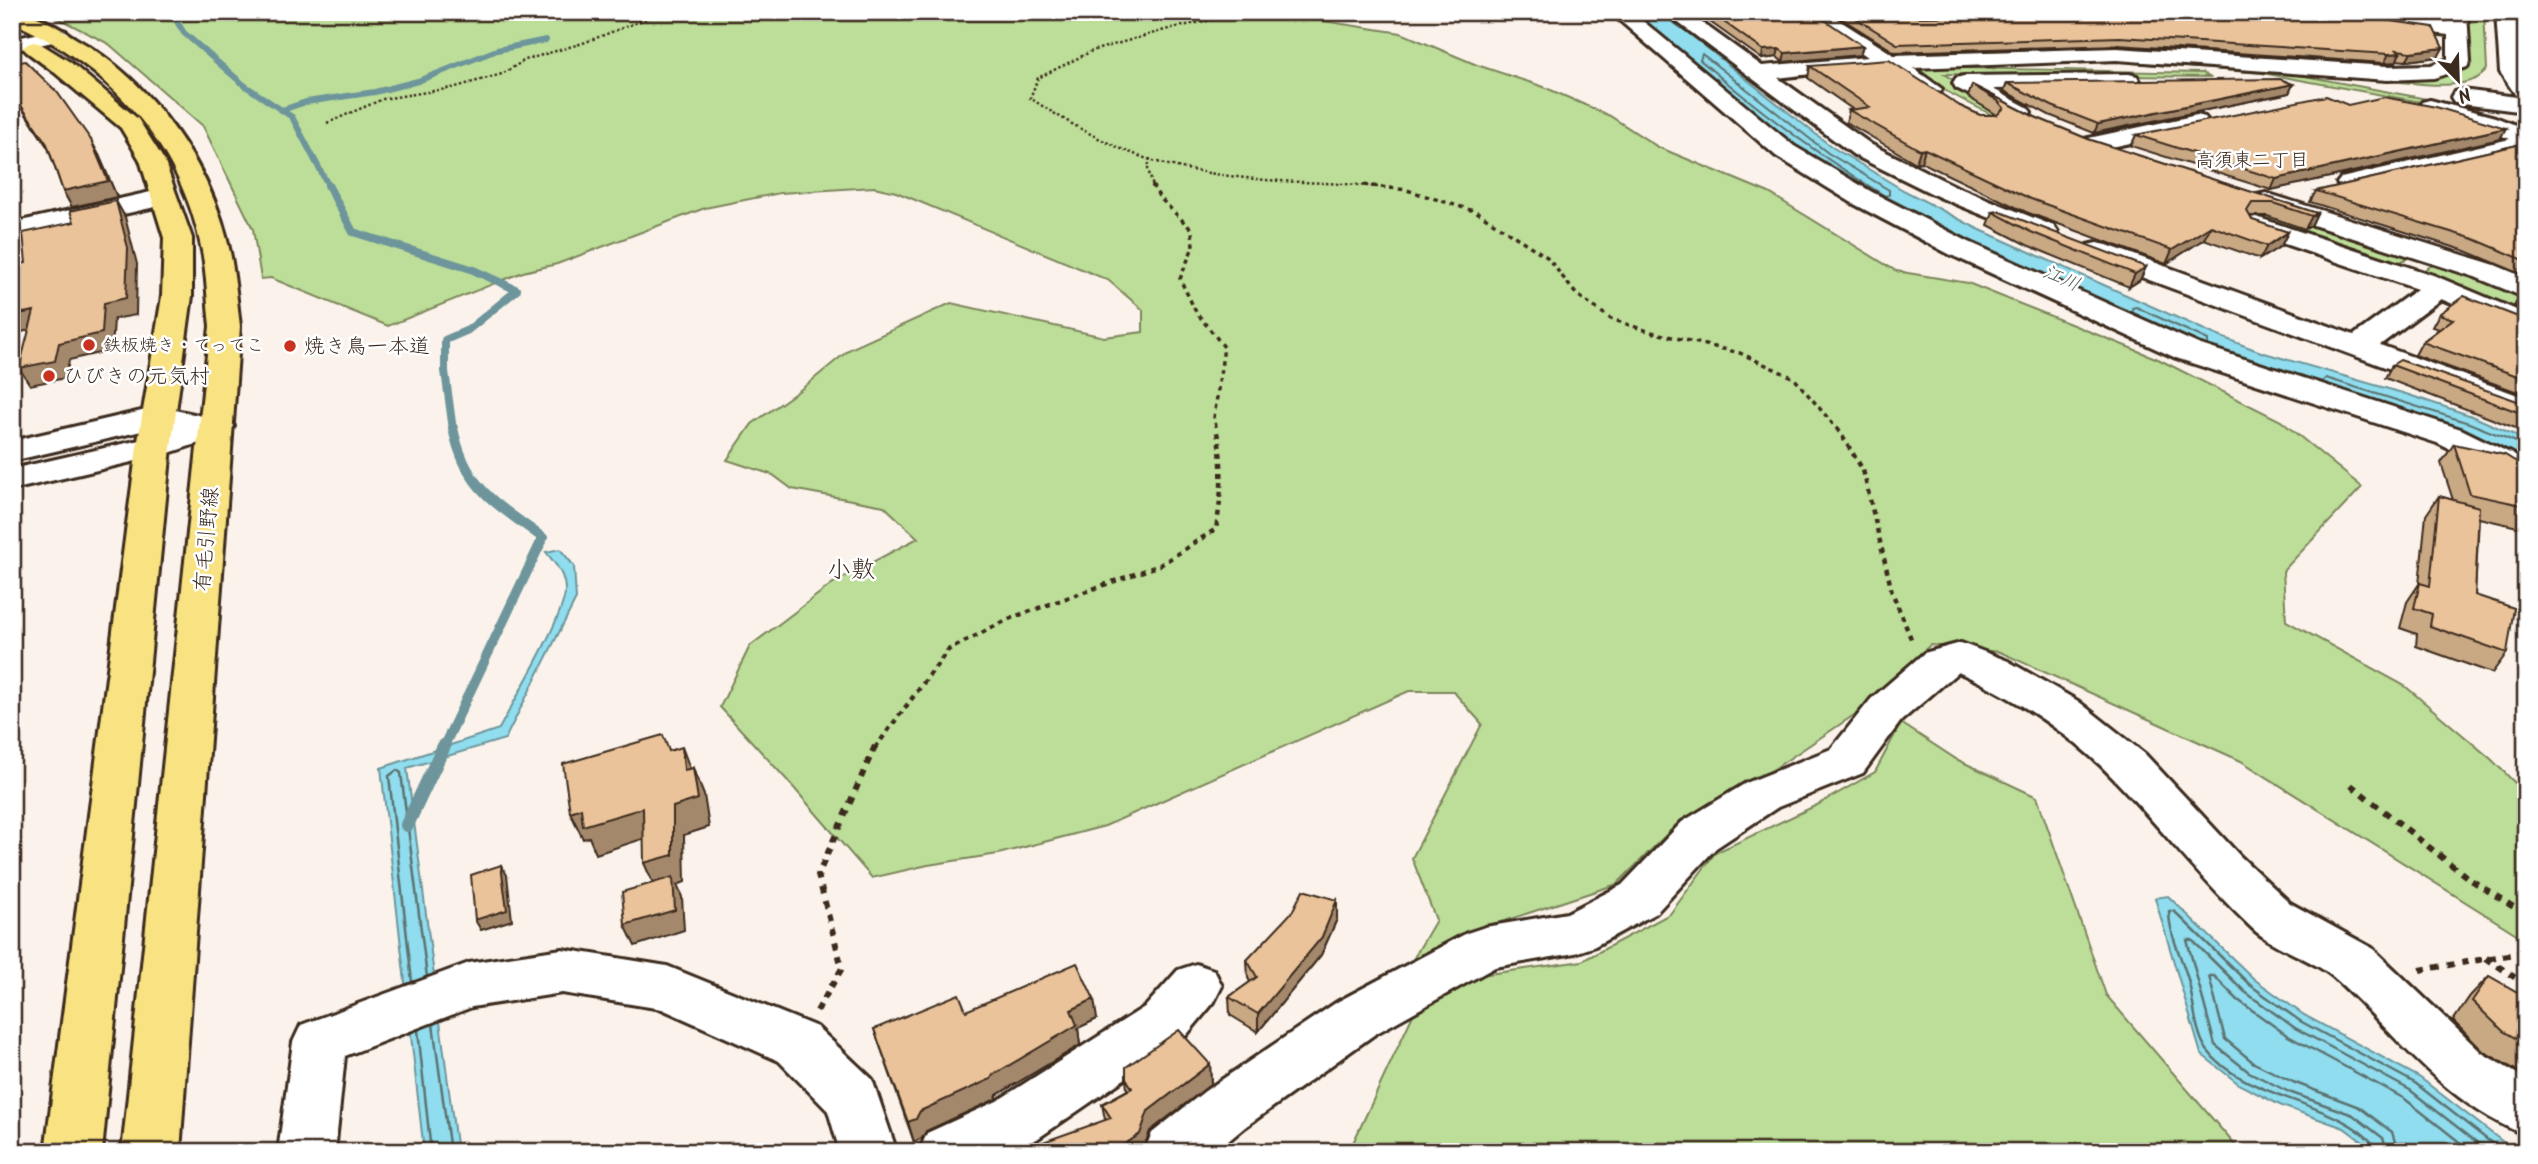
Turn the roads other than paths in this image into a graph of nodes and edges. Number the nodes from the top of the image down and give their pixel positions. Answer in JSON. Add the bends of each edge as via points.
{"nodes":[{"id":1,"x":1620,"y":12,"type":"edge"},
{"id":2,"x":1674,"y":12,"type":"edge"},
{"id":3,"x":1812,"y":12,"type":"edge"},
{"id":4,"x":1879,"y":12,"type":"edge"},
{"id":5,"x":2506,"y":12,"type":"edge"},
{"id":6,"x":2111,"y":13,"type":"edge"},
{"id":7,"x":2458,"y":21,"type":"edge"},
{"id":8,"x":24,"y":34,"type":"edge"},
{"id":9,"x":1890,"y":62,"type":"junction"},
{"id":10,"x":1758,"y":73,"type":"junction"},
{"id":11,"x":2278,"y":73,"type":"junction"},
{"id":12,"x":2359,"y":94,"type":"dead end"},
{"id":13,"x":2526,"y":94,"type":"edge"},
{"id":14,"x":2407,"y":103,"type":"edge"},
{"id":15,"x":2526,"y":105,"type":"edge"},
{"id":16,"x":2213,"y":119,"type":"edge"},
{"id":17,"x":2526,"y":137,"type":"edge"},
{"id":18,"x":2526,"y":143,"type":"edge"},
{"id":19,"x":2132,"y":157,"type":"edge"},
{"id":20,"x":2245,"y":194,"type":"edge"},
{"id":21,"x":164,"y":198,"type":"junction"},
{"id":22,"x":2270,"y":202,"type":"junction"},
{"id":23,"x":2231,"y":216,"type":"edge"},
{"id":24,"x":12,"y":231,"type":"edge"},
{"id":25,"x":2526,"y":261,"type":"edge"},
{"id":26,"x":2485,"y":271,"type":"junction"},
{"id":27,"x":2439,"y":287,"type":"junction"},
{"id":28,"x":2526,"y":289,"type":"edge"},
{"id":29,"x":2526,"y":326,"type":"edge"},
{"id":30,"x":2357,"y":347,"type":"junction"},
{"id":31,"x":2526,"y":409,"type":"edge"},
{"id":32,"x":217,"y":426,"type":"junction"},
{"id":33,"x":157,"y":432,"type":"junction"},
{"id":34,"x":12,"y":451,"type":"edge"},
{"id":35,"x":12,"y":480,"type":"edge"},
{"id":36,"x":2526,"y":480,"type":"edge"},
{"id":37,"x":1196,"y":986,"type":"dead end"},
{"id":38,"x":2526,"y":1109,"type":"edge"},
{"id":39,"x":73,"y":1152,"type":"edge"},
{"id":40,"x":151,"y":1152,"type":"edge"},
{"id":41,"x":306,"y":1152,"type":"edge"},
{"id":42,"x":869,"y":1152,"type":"edge"},
{"id":43,"x":947,"y":1152,"type":"edge"},
{"id":44,"x":1172,"y":1152,"type":"edge"}],
"edges":[{"from":1,"to":36,"type":"street","via":[[1785,151],[1947,242],[2186,351],[2449,436],[2500,461]]},
{"from":2,"to":10,"type":"street"},
{"from":3,"to":9,"type":"street"},
{"from":4,"to":6,"type":"street","via":[[1917,17]]},
{"from":5,"to":13,"type":"street","via":[[2511,72]]},
{"from":6,"to":7,"type":"street","via":[[2276,13]]},
{"from":7,"to":11,"type":"street","via":[[2459,62],[2434,71]]},
{"from":8,"to":21,"type":"main road","name":"有毛引野線","via":[[130,124],[152,160]]},
{"from":8,"to":32,"type":"main road","name":"有毛引野線","via":[[106,67],[172,141],[196,191],[215,250],[225,326]]},
{"from":9,"to":10,"type":"street"},
{"from":9,"to":11,"type":"street","via":[[1987,60]]},
{"from":9,"to":11,"type":"street","via":[[1966,111],[2032,130],[1964,83],[2164,81]]},
{"from":10,"to":30,"type":"street","via":[[1863,150],[1948,192]]},
{"from":11,"to":12,"type":"street"},
{"from":11,"to":15,"type":"street"},
{"from":14,"to":17,"type":"street","via":[[2487,122]]},
{"from":16,"to":19,"type":"street","via":[[2083,151]]},
{"from":18,"to":22,"type":"street"},
{"from":20,"to":22,"type":"street"},
{"from":21,"to":24,"type":"street"},
{"from":21,"to":33,"type":"main road","name":"有毛引野線","via":[[178,238],[177,296]]},
{"from":22,"to":26,"type":"street"},
{"from":23,"to":27,"type":"street"},
{"from":25,"to":26,"type":"street"},
{"from":26,"to":28,"type":"street"},
{"from":27,"to":29,"type":"street"},
{"from":27,"to":30,"type":"street"},
{"from":30,"to":31,"type":"street"},
{"from":32,"to":33,"type":"street"},
{"from":32,"to":40,"type":"main road","name":"有毛引野線"},
{"from":33,"to":34,"type":"street"},
{"from":33,"to":35,"type":"street"},
{"from":33,"to":39,"type":"main road","name":"有毛引野線"},
{"from":37,"to":43,"type":"street","via":[[1165,1022],[1017,1120]]},
{"from":38,"to":44,"type":"street","via":[[2463,1069],[2354,963],[2273,917],[2129,766],[2063,712],[1961,657],[1939,663],[1885,710],[1847,761],[1762,795],[1699,835],[1639,899],[1575,932],[1485,948],[1356,1018],[1225,1109]]},
{"from":41,"to":42,"type":"street","via":[[320,1042],[469,985],[562,971],[667,989],[798,1044],[852,1097]]}]}
